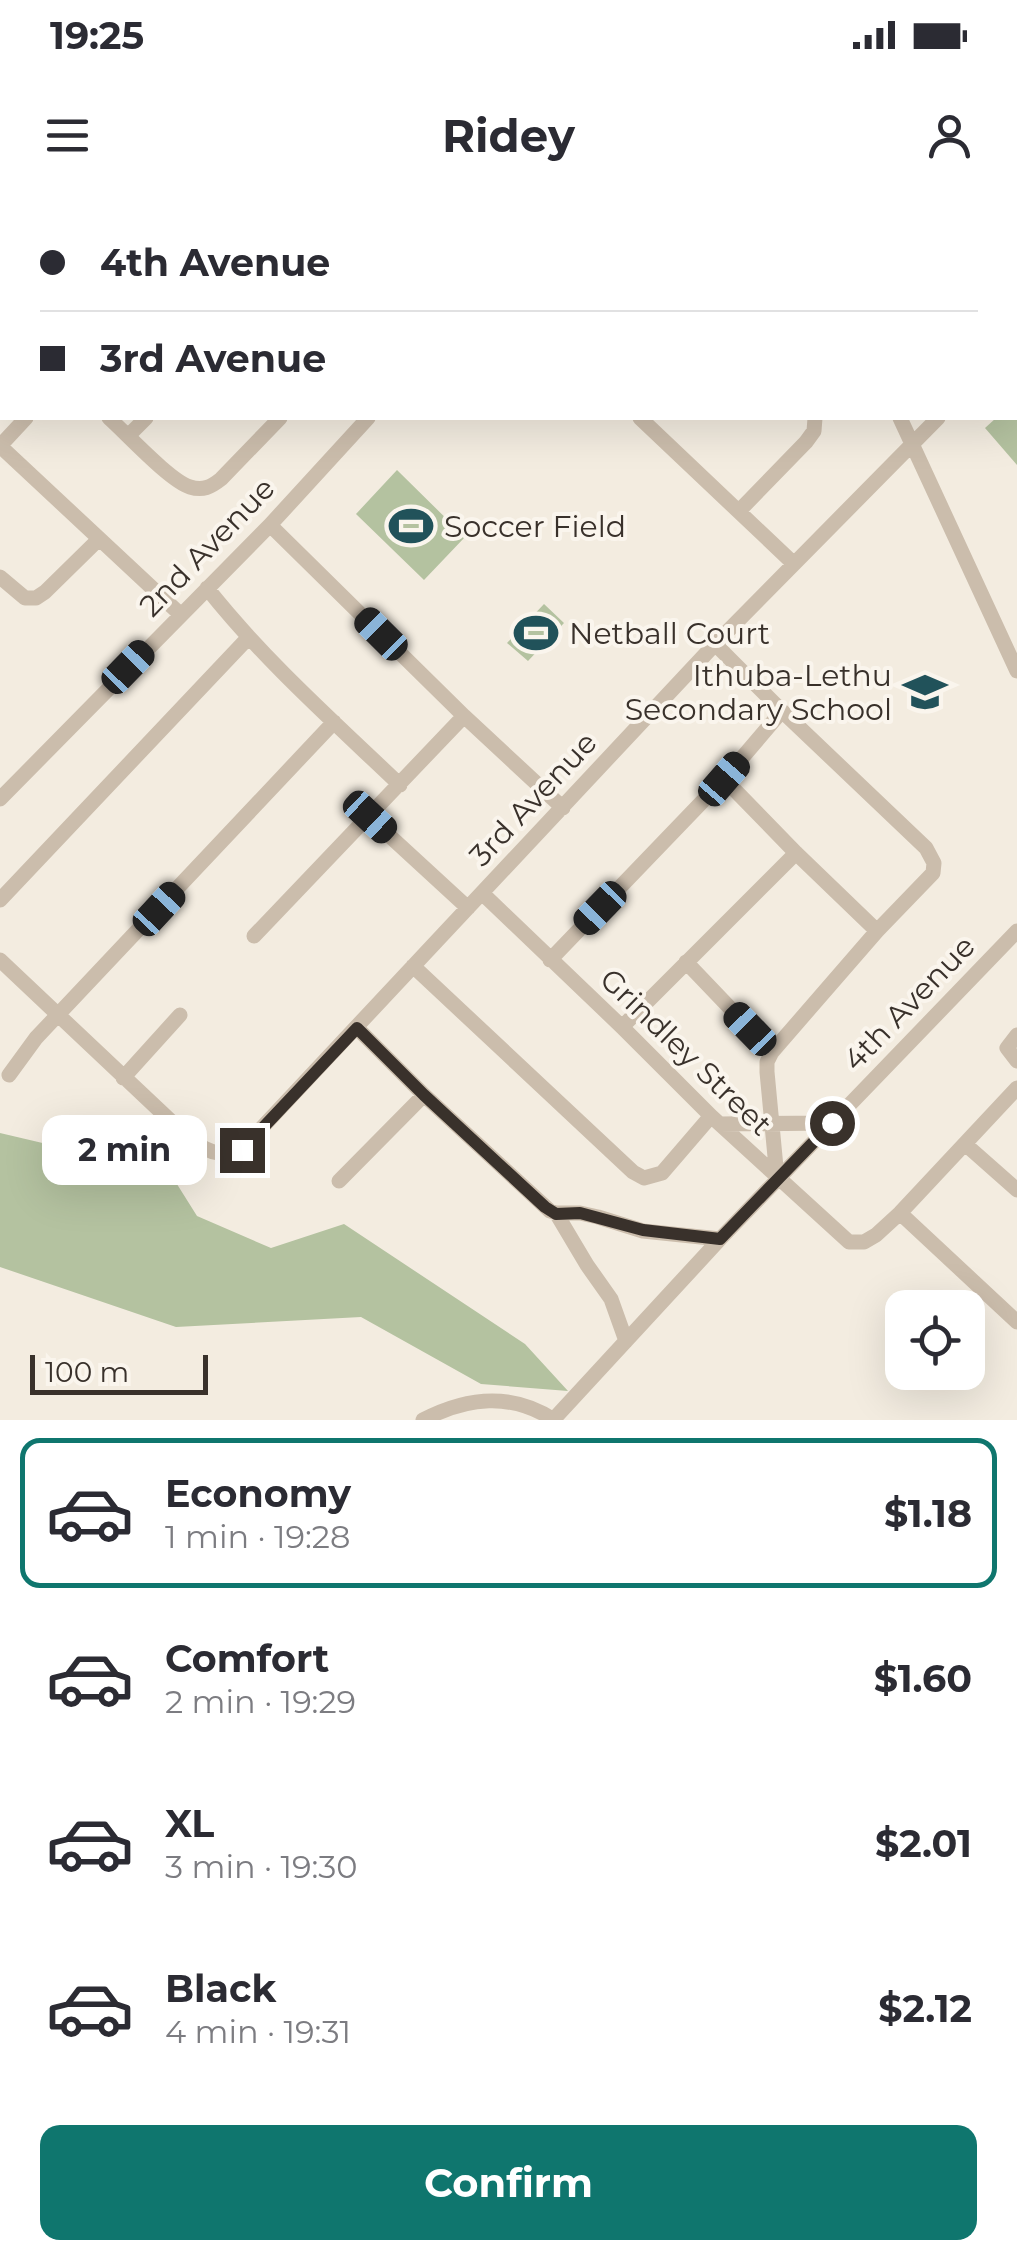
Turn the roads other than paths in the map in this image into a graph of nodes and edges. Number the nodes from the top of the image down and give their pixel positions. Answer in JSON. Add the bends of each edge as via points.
{"nodes":[{"id":1,"x":24,"y":420,"type":"edge"},
{"id":2,"x":112,"y":420,"type":"edge"},
{"id":3,"x":144,"y":420,"type":"edge"},
{"id":4,"x":278,"y":420,"type":"edge"},
{"id":5,"x":642,"y":420,"type":"edge"},
{"id":6,"x":815,"y":420,"type":"edge"},
{"id":7,"x":901,"y":420,"type":"edge"},
{"id":8,"x":936,"y":420,"type":"edge"},
{"id":9,"x":356,"y":421,"type":"edge"},
{"id":10,"x":128,"y":435,"type":"junction"},
{"id":11,"x":911,"y":445,"type":"junction"},
{"id":12,"x":0,"y":446,"type":"edge"},
{"id":13,"x":738,"y":511,"type":"junction"},
{"id":14,"x":270,"y":525,"type":"junction"},
{"id":15,"x":99,"y":539,"type":"junction"},
{"id":16,"x":793,"y":562,"type":"junction"},
{"id":17,"x":0,"y":577,"type":"edge"},
{"id":18,"x":207,"y":588,"type":"junction"},
{"id":19,"x":180,"y":614,"type":"junction"},
{"id":20,"x":248,"y":638,"type":"junction"},
{"id":21,"x":714,"y":644,"type":"junction"},
{"id":22,"x":1017,"y":672,"type":"edge"},
{"id":23,"x":782,"y":711,"type":"junction"},
{"id":24,"x":464,"y":716,"type":"junction"},
{"id":25,"x":334,"y":722,"type":"junction"},
{"id":26,"x":724,"y":779,"type":"junction"},
{"id":27,"x":400,"y":784,"type":"junction"},
{"id":28,"x":0,"y":799,"type":"edge"},
{"id":29,"x":563,"y":808,"type":"junction"},
{"id":30,"x":370,"y":817,"type":"junction"},
{"id":31,"x":796,"y":852,"type":"junction"},
{"id":32,"x":482,"y":893,"type":"junction"},
{"id":33,"x":0,"y":900,"type":"edge"},
{"id":34,"x":468,"y":908,"type":"junction"},
{"id":35,"x":877,"y":931,"type":"junction"},
{"id":36,"x":254,"y":936,"type":"dead end"},
{"id":37,"x":1014,"y":938,"type":"edge"},
{"id":38,"x":0,"y":960,"type":"edge"},
{"id":39,"x":550,"y":960,"type":"junction"},
{"id":40,"x":686,"y":962,"type":"junction"},
{"id":41,"x":413,"y":966,"type":"junction"},
{"id":42,"x":180,"y":1015,"type":"dead end"},
{"id":43,"x":59,"y":1016,"type":"junction"},
{"id":44,"x":622,"y":1026,"type":"junction"},
{"id":45,"x":357,"y":1028,"type":"junction"},
{"id":46,"x":1017,"y":1035,"type":"edge"},
{"id":47,"x":772,"y":1052,"type":"junction"},
{"id":48,"x":1017,"y":1061,"type":"edge"},
{"id":49,"x":9,"y":1074,"type":"dead end"},
{"id":50,"x":124,"y":1078,"type":"junction"},
{"id":51,"x":1017,"y":1088,"type":"edge"},
{"id":52,"x":424,"y":1095,"type":"junction"},
{"id":53,"x":716,"y":1120,"type":"junction"},
{"id":54,"x":772,"y":1122,"type":"junction"},
{"id":55,"x":832,"y":1123,"type":"junction"},
{"id":56,"x":966,"y":1144,"type":"junction"},
{"id":57,"x":778,"y":1178,"type":"junction"},
{"id":58,"x":339,"y":1181,"type":"dead end"},
{"id":59,"x":1017,"y":1190,"type":"edge"},
{"id":60,"x":900,"y":1212,"type":"junction"},
{"id":61,"x":556,"y":1214,"type":"junction"},
{"id":62,"x":720,"y":1239,"type":"junction"},
{"id":63,"x":1017,"y":1322,"type":"edge"},
{"id":64,"x":626,"y":1340,"type":"junction"},
{"id":65,"x":423,"y":1420,"type":"edge"},
{"id":66,"x":553,"y":1420,"type":"edge"}],
"edges":[{"from":1,"to":12,"type":"street"},
{"from":2,"to":10,"type":"street"},
{"from":3,"to":10,"type":"street"},
{"from":4,"to":10,"type":"street","via":[[207,488],[186,486]]},
{"from":5,"to":13,"type":"street"},
{"from":6,"to":13,"type":"street","via":[[806,442]]},
{"from":7,"to":11,"type":"street"},
{"from":8,"to":11,"type":"street","name":"3rd Avenue"},
{"from":9,"to":14,"type":"street","name":"2nd Avenue"},
{"from":11,"to":16,"type":"street","name":"3rd Avenue"},
{"from":11,"to":22,"type":"street"},
{"from":12,"to":15,"type":"street"},
{"from":13,"to":16,"type":"street"},
{"from":14,"to":18,"type":"street","name":"2nd Avenue"},
{"from":14,"to":24,"type":"street"},
{"from":15,"to":17,"type":"street","via":[[36,598],[25,598]]},
{"from":15,"to":19,"type":"street"},
{"from":16,"to":21,"type":"street","name":"3rd Avenue"},
{"from":18,"to":19,"type":"street","name":"2nd Avenue"},
{"from":18,"to":20,"type":"street"},
{"from":19,"to":28,"type":"street","name":"2nd Avenue"},
{"from":20,"to":25,"type":"street"},
{"from":20,"to":33,"type":"street"},
{"from":21,"to":23,"type":"street"},
{"from":21,"to":29,"type":"street","name":"3rd Avenue"},
{"from":23,"to":26,"type":"street"},
{"from":23,"to":35,"type":"street","via":[[932,856],[933,873]]},
{"from":24,"to":27,"type":"street"},
{"from":24,"to":29,"type":"street"},
{"from":25,"to":27,"type":"street"},
{"from":25,"to":43,"type":"street"},
{"from":26,"to":31,"type":"street"},
{"from":26,"to":39,"type":"street"},
{"from":27,"to":30,"type":"street"},
{"from":29,"to":32,"type":"street","name":"3rd Avenue"},
{"from":30,"to":34,"type":"street"},
{"from":30,"to":36,"type":"street"},
{"from":31,"to":35,"type":"street"},
{"from":31,"to":40,"type":"street"},
{"from":32,"to":34,"type":"street","name":"3rd Avenue"},
{"from":32,"to":39,"type":"street","name":"Grindley Street"},
{"from":34,"to":41,"type":"street","name":"3rd Avenue"},
{"from":35,"to":47,"type":"street"},
{"from":37,"to":55,"type":"street","name":"4th Avenue"},
{"from":38,"to":43,"type":"street"},
{"from":39,"to":44,"type":"street","name":"Grindley Street"},
{"from":40,"to":44,"type":"street"},
{"from":40,"to":47,"type":"street"},
{"from":41,"to":45,"type":"street","name":"3rd Avenue"},
{"from":41,"to":53,"type":"street","via":[[644,1178],[662,1174]]},
{"from":42,"to":50,"type":"street"},
{"from":43,"to":49,"type":"street"},
{"from":43,"to":50,"type":"street"},
{"from":44,"to":53,"type":"street","name":"Grindley Street"},
{"from":45,"to":50,"type":"street","name":"3rd Avenue","via":[[242,1150],[228,1154],[193,1142]]},
{"from":45,"to":52,"type":"street"},
{"from":46,"to":48,"type":"street","via":[[1007,1048]]},
{"from":47,"to":54,"type":"street"},
{"from":51,"to":56,"type":"street"},
{"from":52,"to":58,"type":"street"},
{"from":52,"to":61,"type":"street"},
{"from":53,"to":54,"type":"street"},
{"from":53,"to":57,"type":"street","name":"Grindley Street"},
{"from":54,"to":55,"type":"street"},
{"from":54,"to":57,"type":"street"},
{"from":55,"to":57,"type":"street","name":"4th Avenue"},
{"from":56,"to":59,"type":"street"},
{"from":56,"to":60,"type":"street"},
{"from":57,"to":60,"type":"street","name":"Grindley Street","via":[[856,1244]]},
{"from":57,"to":62,"type":"street","name":"4th Avenue"},
{"from":60,"to":63,"type":"street"},
{"from":61,"to":62,"type":"street"},
{"from":61,"to":64,"type":"street","via":[[612,1299]]},
{"from":62,"to":64,"type":"street","name":"4th Avenue"},
{"from":64,"to":66,"type":"street","name":"4th Avenue"},
{"from":65,"to":66,"type":"street","via":[[475,1402],[518,1402]]}]}
